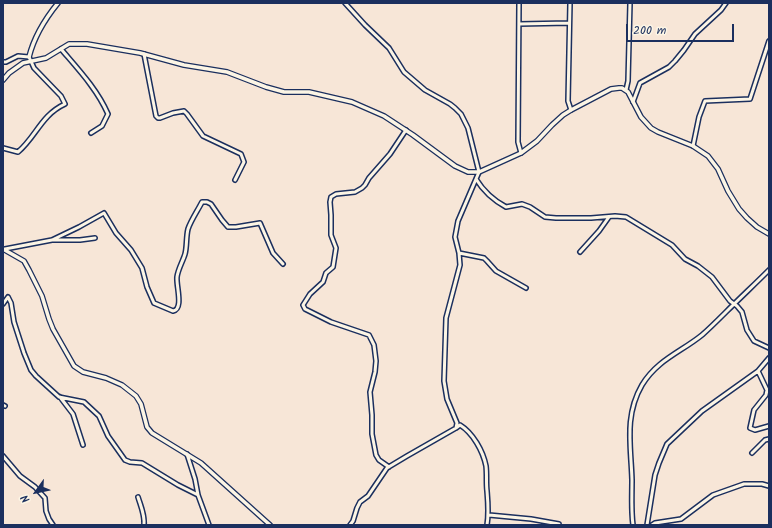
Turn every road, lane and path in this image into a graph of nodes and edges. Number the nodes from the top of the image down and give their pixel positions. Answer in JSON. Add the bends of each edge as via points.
{"nodes":[{"id":1,"x":58,"y":3,"type":"edge"},
{"id":2,"x":345,"y":3,"type":"edge"},
{"id":3,"x":520,"y":3,"type":"edge"},
{"id":4,"x":570,"y":3,"type":"edge"},
{"id":5,"x":630,"y":3,"type":"edge"},
{"id":6,"x":726,"y":3,"type":"edge"},
{"id":7,"x":569,"y":23,"type":"junction"},
{"id":8,"x":519,"y":24,"type":"junction"},
{"id":9,"x":769,"y":41,"type":"edge"},
{"id":10,"x":61,"y":49,"type":"junction"},
{"id":11,"x":144,"y":54,"type":"junction"},
{"id":12,"x":28,"y":57,"type":"junction"},
{"id":13,"x":31,"y":61,"type":"junction"},
{"id":14,"x":3,"y":62,"type":"edge"},
{"id":15,"x":3,"y":80,"type":"edge"},
{"id":16,"x":626,"y":90,"type":"junction"},
{"id":17,"x":634,"y":102,"type":"junction"},
{"id":18,"x":571,"y":110,"type":"junction"},
{"id":19,"x":406,"y":130,"type":"junction"},
{"id":20,"x":91,"y":133,"type":"dead end"},
{"id":21,"x":693,"y":146,"type":"junction"},
{"id":22,"x":3,"y":148,"type":"edge"},
{"id":23,"x":521,"y":153,"type":"junction"},
{"id":24,"x":479,"y":172,"type":"junction"},
{"id":25,"x":476,"y":179,"type":"junction"},
{"id":26,"x":234,"y":180,"type":"dead end"},
{"id":27,"x":610,"y":216,"type":"junction"},
{"id":28,"x":769,"y":234,"type":"edge"},
{"id":29,"x":95,"y":238,"type":"dead end"},
{"id":30,"x":52,"y":240,"type":"junction"},
{"id":31,"x":4,"y":249,"type":"edge"},
{"id":32,"x":580,"y":252,"type":"dead end"},
{"id":33,"x":459,"y":253,"type":"junction"},
{"id":34,"x":283,"y":264,"type":"dead end"},
{"id":35,"x":769,"y":270,"type":"edge"},
{"id":36,"x":526,"y":288,"type":"dead end"},
{"id":37,"x":3,"y":304,"type":"edge"},
{"id":38,"x":734,"y":304,"type":"junction"},
{"id":39,"x":769,"y":348,"type":"edge"},
{"id":40,"x":769,"y":358,"type":"edge"},
{"id":41,"x":758,"y":371,"type":"junction"},
{"id":42,"x":60,"y":397,"type":"junction"},
{"id":43,"x":769,"y":426,"type":"edge"},
{"id":44,"x":456,"y":428,"type":"junction"},
{"id":45,"x":769,"y":439,"type":"edge"},
{"id":46,"x":83,"y":445,"type":"dead end"},
{"id":47,"x":752,"y":453,"type":"dead end"},
{"id":48,"x":187,"y":454,"type":"junction"},
{"id":49,"x":3,"y":456,"type":"edge"},
{"id":50,"x":389,"y":467,"type":"junction"},
{"id":51,"x":769,"y":486,"type":"edge"},
{"id":52,"x":198,"y":495,"type":"junction"},
{"id":53,"x":138,"y":497,"type":"dead end"},
{"id":54,"x":489,"y":515,"type":"junction"},
{"id":55,"x":53,"y":525,"type":"edge"},
{"id":56,"x":144,"y":525,"type":"edge"},
{"id":57,"x":209,"y":525,"type":"edge"},
{"id":58,"x":270,"y":525,"type":"edge"},
{"id":59,"x":350,"y":525,"type":"edge"},
{"id":60,"x":487,"y":525,"type":"edge"},
{"id":61,"x":559,"y":525,"type":"edge"},
{"id":62,"x":634,"y":525,"type":"edge"},
{"id":63,"x":647,"y":525,"type":"edge"},
{"id":64,"x":652,"y":525,"type":"edge"}],
"edges":[{"from":1,"to":12,"type":"street","via":[[34,39]]},
{"from":2,"to":24,"type":"street","via":[[389,48],[404,72],[425,90],[450,104],[461,114],[469,132]]},
{"from":3,"to":8,"type":"street"},
{"from":4,"to":7,"type":"street"},
{"from":5,"to":16,"type":"street"},
{"from":6,"to":17,"type":"street","via":[[695,34],[669,67],[640,83]]},
{"from":7,"to":8,"type":"street"},
{"from":7,"to":18,"type":"street","via":[[568,101]]},
{"from":8,"to":23,"type":"street","via":[[518,142]]},
{"from":9,"to":21,"type":"street","via":[[750,100],[705,101]]},
{"from":10,"to":11,"type":"street","via":[[69,44],[87,44]]},
{"from":10,"to":13,"type":"street","via":[[46,58]]},
{"from":10,"to":20,"type":"street","via":[[89,82],[108,114],[102,126]]},
{"from":11,"to":19,"type":"street","via":[[184,65],[227,72],[284,92],[309,92],[352,102],[384,116]]},
{"from":11,"to":26,"type":"street","via":[[156,116],[160,118],[184,111],[203,136],[241,154],[244,162]]},
{"from":12,"to":13,"type":"street"},
{"from":12,"to":14,"type":"street","via":[[18,56]]},
{"from":13,"to":15,"type":"street","via":[[13,70]]},
{"from":13,"to":22,"type":"street","via":[[65,104],[57,107],[46,117],[18,152]]},
{"from":16,"to":17,"type":"street"},
{"from":16,"to":18,"type":"street","via":[[611,89]]},
{"from":17,"to":21,"type":"street","via":[[641,117],[651,128]]},
{"from":18,"to":23,"type":"street"},
{"from":19,"to":24,"type":"street","via":[[455,166],[468,172]]},
{"from":19,"to":50,"type":"street","via":[[362,188],[356,192],[331,197],[331,226],[336,248],[333,267],[303,305],[305,309],[331,322],[369,335],[372,340],[376,360],[370,392],[372,434],[376,456]]},
{"from":21,"to":28,"type":"street","via":[[714,162],[739,209],[757,227]]},
{"from":23,"to":24,"type":"street"},
{"from":24,"to":25,"type":"street"},
{"from":25,"to":27,"type":"street","via":[[482,189],[506,207],[522,204],[530,206],[545,217],[556,218]]},
{"from":25,"to":33,"type":"street","via":[[458,221],[455,237]]},
{"from":27,"to":32,"type":"street"},
{"from":27,"to":38,"type":"street","via":[[626,217],[672,245],[685,259],[712,277]]},
{"from":29,"to":30,"type":"street"},
{"from":30,"to":31,"type":"street"},
{"from":30,"to":34,"type":"street","via":[[104,213],[142,268],[154,303],[174,311],[178,310],[179,306],[177,278],[186,252],[188,229],[202,202],[212,204],[228,226],[260,223],[273,253]]},
{"from":31,"to":48,"type":"street","via":[[24,261],[42,296],[53,329],[74,366],[82,372],[122,385],[136,396],[141,404],[147,427],[152,433]]},
{"from":33,"to":36,"type":"street","via":[[484,258],[496,271]]},
{"from":33,"to":44,"type":"street","via":[[460,265],[446,318],[444,381],[447,399],[457,422]]},
{"from":35,"to":38,"type":"street"},
{"from":37,"to":42,"type":"street","via":[[8,297],[31,370]]},
{"from":38,"to":39,"type":"street","via":[[742,312],[747,330],[754,341]]},
{"from":38,"to":62,"type":"street","via":[[701,336],[660,363],[639,391],[632,410],[629,431]]},
{"from":40,"to":41,"type":"street"},
{"from":41,"to":43,"type":"street","via":[[767,390],[754,410],[750,428],[755,430]]},
{"from":41,"to":63,"type":"street","via":[[702,411],[667,444],[655,475]]},
{"from":42,"to":46,"type":"street","via":[[73,414]]},
{"from":42,"to":52,"type":"street","via":[[84,402],[99,416],[108,436],[125,460],[142,463]]},
{"from":44,"to":50,"type":"street"},
{"from":44,"to":54,"type":"street","via":[[460,425],[465,428],[482,453],[486,466]]},
{"from":45,"to":47,"type":"street"},
{"from":48,"to":52,"type":"street"},
{"from":48,"to":58,"type":"street","via":[[211,471]]},
{"from":49,"to":55,"type":"street","via":[[20,476],[45,498],[46,511]]},
{"from":50,"to":59,"type":"street","via":[[368,496],[360,502]]},
{"from":51,"to":64,"type":"street","via":[[744,484],[713,495],[681,519]]},
{"from":52,"to":57,"type":"street"},
{"from":53,"to":56,"type":"street"},
{"from":54,"to":60,"type":"street"},
{"from":54,"to":61,"type":"street"}]}
